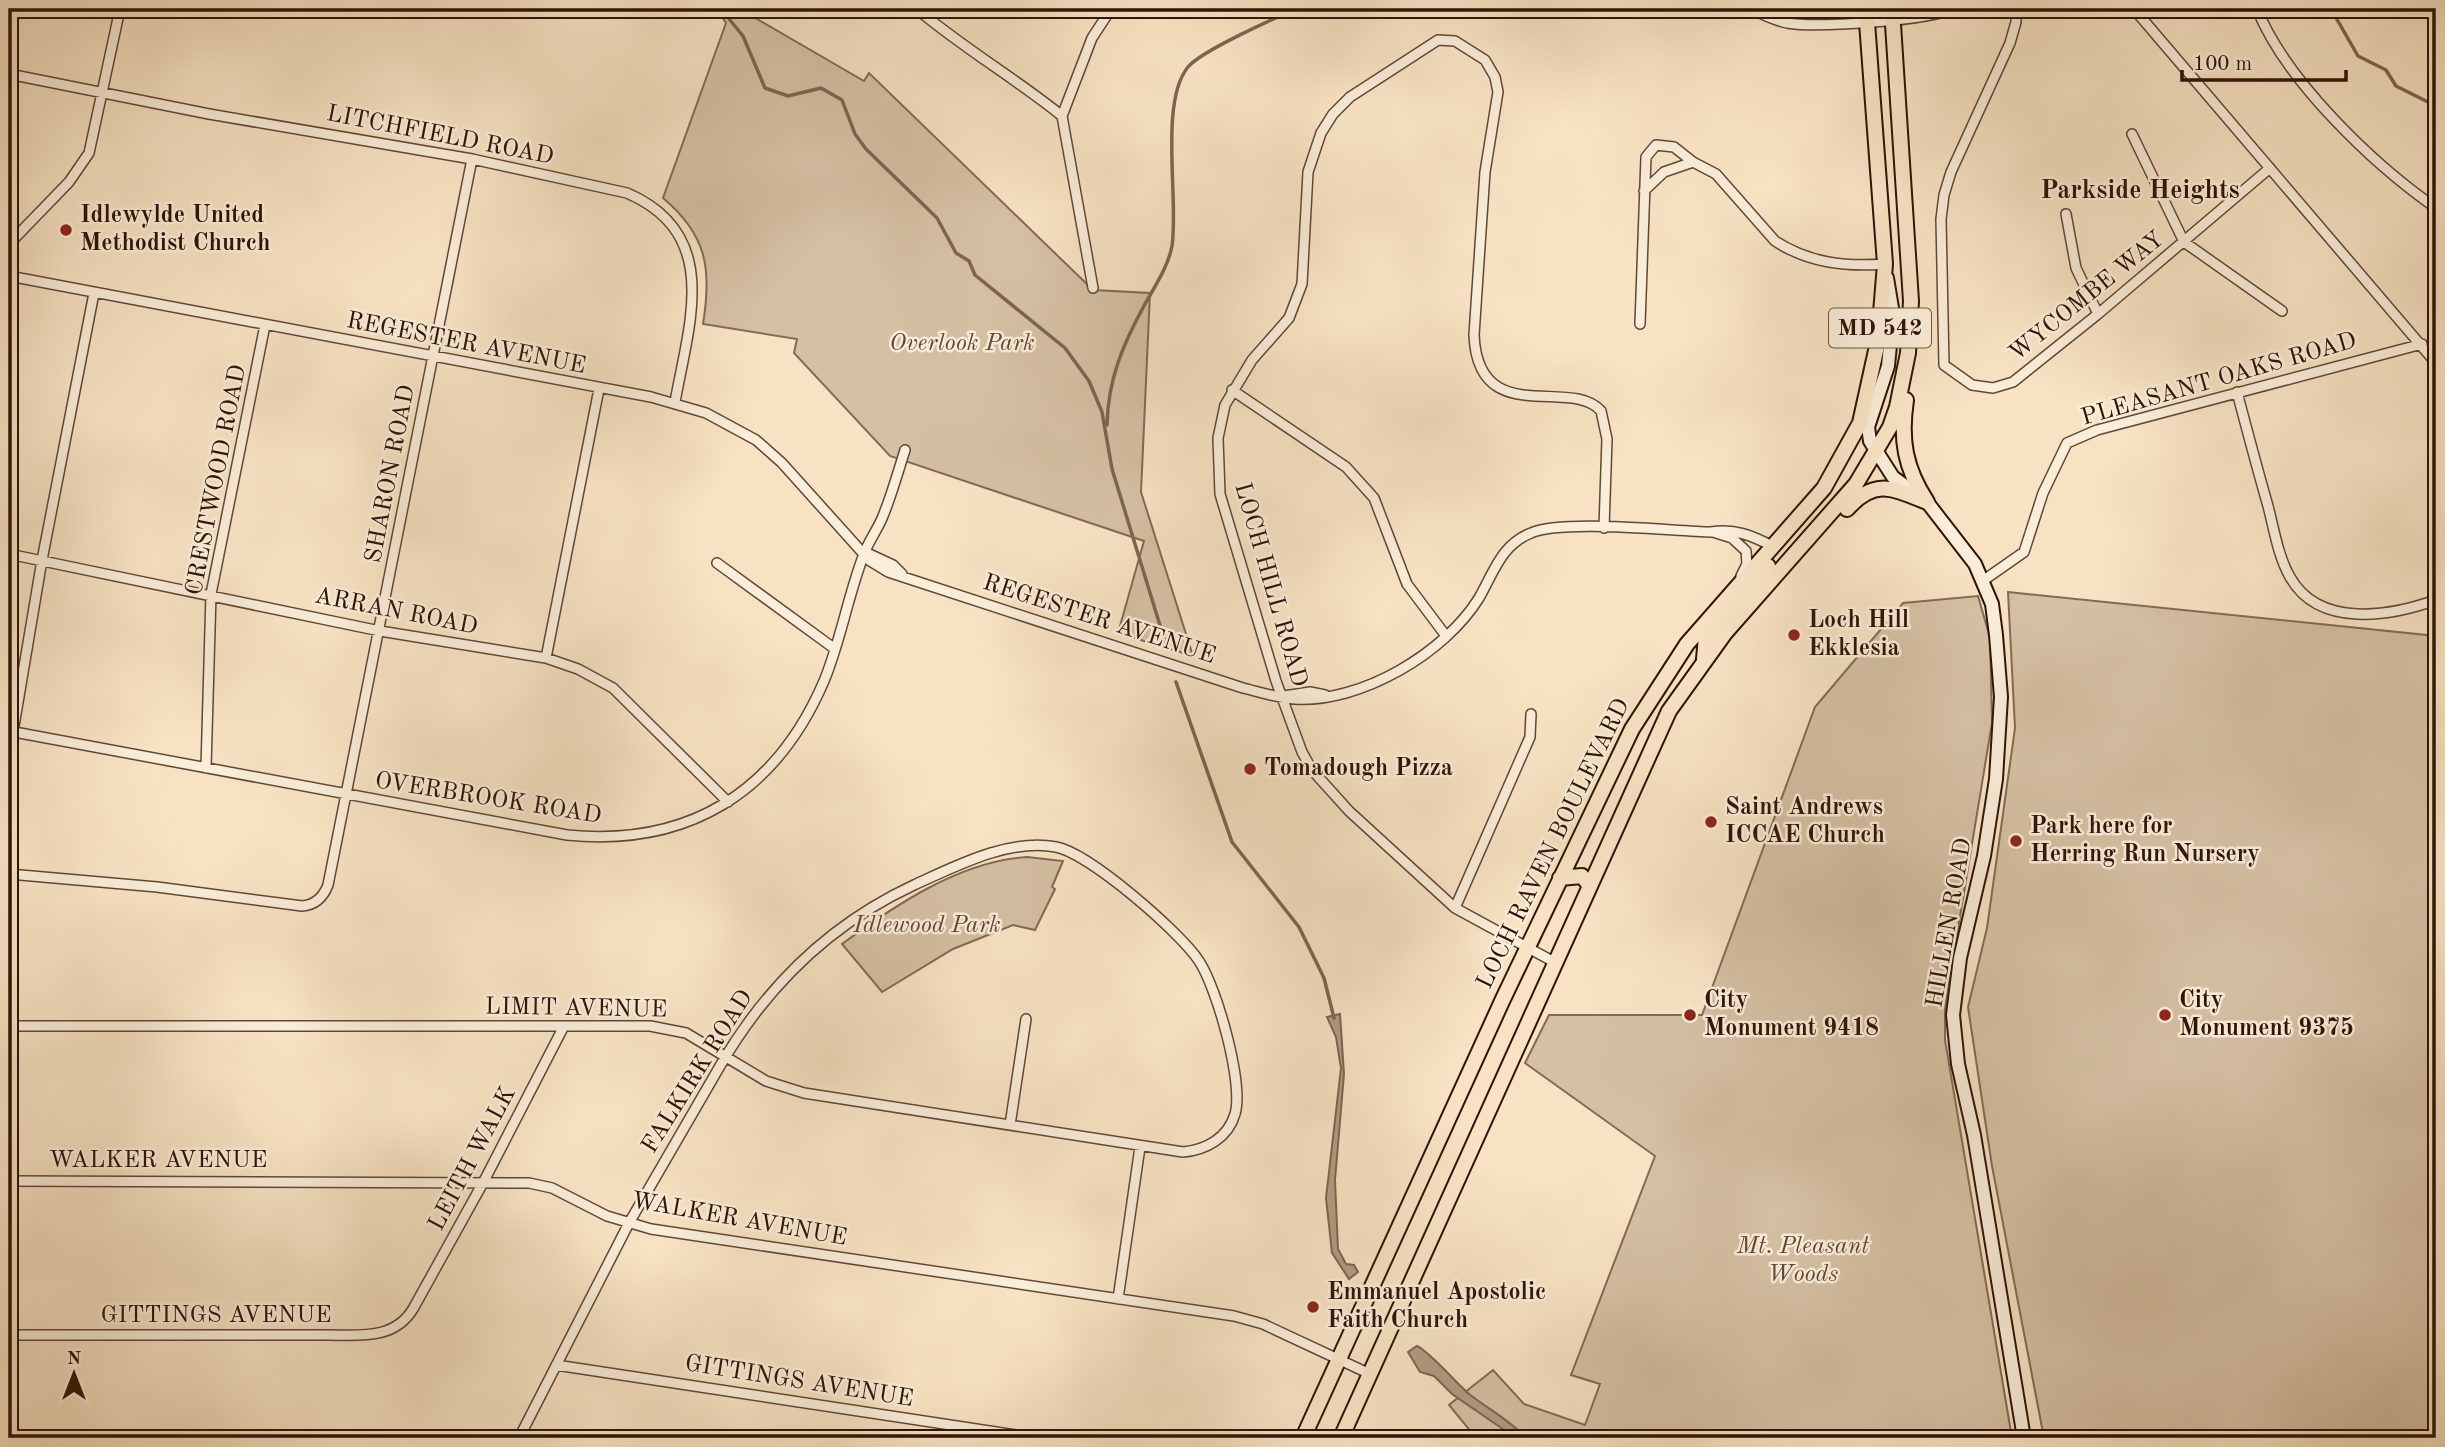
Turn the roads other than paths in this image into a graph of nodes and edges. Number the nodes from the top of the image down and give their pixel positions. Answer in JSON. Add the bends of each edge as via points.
{"nodes":[{"id":1,"x":120,"y":9,"type":"edge"},
{"id":2,"x":917,"y":9,"type":"edge"},
{"id":3,"x":1111,"y":9,"type":"edge"},
{"id":4,"x":1752,"y":9,"type":"edge"},
{"id":5,"x":1952,"y":9,"type":"edge"},
{"id":6,"x":2016,"y":9,"type":"edge"},
{"id":7,"x":2134,"y":9,"type":"edge"},
{"id":8,"x":2256,"y":9,"type":"edge"},
{"id":9,"x":1867,"y":15,"type":"edge"},
{"id":10,"x":1892,"y":15,"type":"edge"},
{"id":11,"x":9,"y":74,"type":"edge"},
{"id":12,"x":103,"y":94,"type":"junction"},
{"id":13,"x":1062,"y":116,"type":"junction"},
{"id":14,"x":2132,"y":134,"type":"dead end"},
{"id":15,"x":472,"y":159,"type":"junction"},
{"id":16,"x":1693,"y":162,"type":"junction"},
{"id":17,"x":2270,"y":168,"type":"junction"},
{"id":18,"x":1644,"y":191,"type":"junction"},
{"id":19,"x":2436,"y":208,"type":"edge"},
{"id":20,"x":2066,"y":214,"type":"dead end"},
{"id":21,"x":2184,"y":242,"type":"junction"},
{"id":22,"x":9,"y":244,"type":"edge"},
{"id":23,"x":1885,"y":264,"type":"junction"},
{"id":24,"x":9,"y":276,"type":"edge"},
{"id":25,"x":1093,"y":288,"type":"dead end"},
{"id":26,"x":94,"y":293,"type":"junction"},
{"id":27,"x":2281,"y":311,"type":"dead end"},
{"id":28,"x":2098,"y":314,"type":"junction"},
{"id":29,"x":1640,"y":324,"type":"dead end"},
{"id":30,"x":265,"y":325,"type":"junction"},
{"id":31,"x":2422,"y":344,"type":"junction"},
{"id":32,"x":1908,"y":354,"type":"junction"},
{"id":33,"x":434,"y":357,"type":"junction"},
{"id":34,"x":2436,"y":363,"type":"edge"},
{"id":35,"x":599,"y":388,"type":"junction"},
{"id":36,"x":1232,"y":390,"type":"junction"},
{"id":37,"x":2237,"y":391,"type":"junction"},
{"id":38,"x":675,"y":402,"type":"junction"},
{"id":39,"x":905,"y":450,"type":"dead end"},
{"id":40,"x":1875,"y":453,"type":"junction"},
{"id":41,"x":1927,"y":502,"type":"junction"},
{"id":42,"x":1604,"y":528,"type":"junction"},
{"id":43,"x":1711,"y":532,"type":"junction"},
{"id":44,"x":1774,"y":547,"type":"junction"},
{"id":45,"x":864,"y":552,"type":"junction"},
{"id":46,"x":9,"y":554,"type":"edge"},
{"id":47,"x":1792,"y":556,"type":"junction"},
{"id":48,"x":42,"y":560,"type":"junction"},
{"id":49,"x":717,"y":563,"type":"dead end"},
{"id":50,"x":1984,"y":580,"type":"junction"},
{"id":51,"x":1734,"y":590,"type":"junction"},
{"id":52,"x":211,"y":594,"type":"junction"},
{"id":53,"x":2436,"y":600,"type":"edge"},
{"id":54,"x":380,"y":631,"type":"junction"},
{"id":55,"x":1447,"y":636,"type":"junction"},
{"id":56,"x":835,"y":649,"type":"junction"},
{"id":57,"x":546,"y":658,"type":"junction"},
{"id":58,"x":1704,"y":660,"type":"junction"},
{"id":59,"x":1282,"y":696,"type":"junction"},
{"id":60,"x":1531,"y":714,"type":"dead end"},
{"id":61,"x":11,"y":731,"type":"edge"},
{"id":62,"x":206,"y":768,"type":"junction"},
{"id":63,"x":346,"y":796,"type":"junction"},
{"id":64,"x":728,"y":802,"type":"junction"},
{"id":65,"x":9,"y":874,"type":"edge"},
{"id":66,"x":1560,"y":878,"type":"junction"},
{"id":67,"x":1590,"y":886,"type":"junction"},
{"id":68,"x":1455,"y":908,"type":"junction"},
{"id":69,"x":1527,"y":949,"type":"junction"},
{"id":70,"x":1556,"y":963,"type":"junction"},
{"id":71,"x":1026,"y":1019,"type":"dead end"},
{"id":72,"x":9,"y":1026,"type":"edge"},
{"id":73,"x":564,"y":1026,"type":"junction"},
{"id":74,"x":725,"y":1057,"type":"junction"},
{"id":75,"x":1234,"y":1118,"type":"joint"},
{"id":76,"x":1010,"y":1125,"type":"junction"},
{"id":77,"x":1140,"y":1147,"type":"junction"},
{"id":78,"x":9,"y":1181,"type":"edge"},
{"id":79,"x":484,"y":1181,"type":"junction"},
{"id":80,"x":629,"y":1223,"type":"junction"},
{"id":81,"x":1118,"y":1299,"type":"junction"},
{"id":82,"x":413,"y":1309,"type":"joint"},
{"id":83,"x":9,"y":1335,"type":"edge"},
{"id":84,"x":1339,"y":1359,"type":"junction"},
{"id":85,"x":556,"y":1365,"type":"junction"},
{"id":86,"x":1370,"y":1374,"type":"junction"},
{"id":87,"x":519,"y":1438,"type":"edge"},
{"id":88,"x":1036,"y":1438,"type":"edge"},
{"id":89,"x":1303,"y":1438,"type":"edge"},
{"id":90,"x":1341,"y":1438,"type":"edge"},
{"id":91,"x":2024,"y":1438,"type":"edge"}],
"edges":[{"from":1,"to":12,"type":"street"},
{"from":2,"to":13,"type":"street"},
{"from":3,"to":13,"type":"street","via":[[1092,38]]},
{"from":4,"to":9,"type":"street","via":[[1795,24]]},
{"from":5,"to":10,"type":"street","via":[[1927,17]]},
{"from":6,"to":28,"type":"street","name":"WYCOMBE WAY","via":[[2010,43],[1944,195],[1944,365],[1972,386],[2001,386],[2013,382]]},
{"from":7,"to":17,"type":"street"},
{"from":8,"to":19,"type":"street","via":[[2286,62],[2317,99],[2382,166]]},
{"from":9,"to":10,"type":"street"},
{"from":9,"to":23,"type":"main road","name":"LOCH RAVEN BOULEVARD","number":"MD 542"},
{"from":10,"to":32,"type":"main road","name":"LOCH RAVEN BOULEVARD","number":"MD 542","via":[[1910,271]]},
{"from":11,"to":12,"type":"street","name":"LITCHFIELD ROAD"},
{"from":12,"to":15,"type":"street","name":"LITCHFIELD ROAD"},
{"from":12,"to":22,"type":"street","via":[[96,133],[79,169]]},
{"from":13,"to":25,"type":"street"},
{"from":14,"to":21,"type":"street"},
{"from":15,"to":33,"type":"street","name":"SHARON ROAD"},
{"from":15,"to":38,"type":"street","name":"LITCHFIELD ROAD","via":[[628,193],[651,203],[670,221],[682,238],[693,272]]},
{"from":16,"to":18,"type":"street","via":[[1664,172]]},
{"from":16,"to":18,"type":"street","via":[[1669,144],[1656,145],[1646,157]]},
{"from":16,"to":23,"type":"street","via":[[1716,174],[1787,249],[1853,267]]},
{"from":17,"to":21,"type":"street","name":"WYCOMBE WAY"},
{"from":17,"to":31,"type":"street"},
{"from":18,"to":29,"type":"street"},
{"from":20,"to":28,"type":"street","via":[[2076,268]]},
{"from":21,"to":27,"type":"street"},
{"from":21,"to":28,"type":"street","name":"WYCOMBE WAY"},
{"from":23,"to":40,"type":"street","via":[[1894,314],[1888,366],[1868,427]]},
{"from":23,"to":44,"type":"main road","name":"LOCH RAVEN BOULEVARD","number":"MD 542","via":[[1880,337],[1860,423],[1824,488]]},
{"from":24,"to":26,"type":"street","name":"REGESTER AVENUE"},
{"from":26,"to":30,"type":"street","name":"REGESTER AVENUE"},
{"from":26,"to":48,"type":"street"},
{"from":30,"to":33,"type":"street","name":"REGESTER AVENUE"},
{"from":30,"to":52,"type":"street","name":"CRESTWOOD ROAD"},
{"from":31,"to":34,"type":"street"},
{"from":31,"to":37,"type":"street","name":"PLEASANT OAKS ROAD"},
{"from":32,"to":40,"type":"main road","name":"LOCH RAVEN BOULEVARD","number":"MD 542","via":[[1897,407]]},
{"from":32,"to":41,"type":"main road","via":[[1904,452],[1908,471]]},
{"from":33,"to":35,"type":"street","name":"REGESTER AVENUE"},
{"from":33,"to":54,"type":"street","name":"SHARON ROAD"},
{"from":35,"to":38,"type":"street","name":"REGESTER AVENUE"},
{"from":35,"to":57,"type":"street"},
{"from":36,"to":42,"type":"street","name":"LOCH HILL ROAD","via":[[1289,318],[1298,297],[1304,272],[1308,172],[1326,125],[1350,97],[1418,50],[1438,40],[1455,41],[1485,60],[1499,92],[1485,172],[1474,335],[1477,354],[1490,377],[1506,390],[1532,398],[1587,401],[1601,411],[1607,439]]},
{"from":36,"to":55,"type":"street","via":[[1346,467],[1365,488],[1385,520],[1407,584]]},
{"from":36,"to":59,"type":"street","name":"LOCH HILL ROAD","via":[[1220,419],[1220,494]]},
{"from":37,"to":50,"type":"street","name":"PLEASANT OAKS ROAD","via":[[2097,430],[2067,443],[2043,493],[2024,552]]},
{"from":37,"to":53,"type":"street","via":[[2279,548],[2299,590],[2320,606],[2351,613],[2388,612]]},
{"from":38,"to":45,"type":"street","name":"REGESTER AVENUE","via":[[706,412],[756,440]]},
{"from":39,"to":45,"type":"street","name":"OVERBROOK ROAD","via":[[883,518]]},
{"from":40,"to":41,"type":"street","name":"HILLEN ROAD","via":[[1893,477]]},
{"from":40,"to":47,"type":"main road","name":"LOCH RAVEN BOULEVARD","number":"MD 542","via":[[1847,495]]},
{"from":41,"to":47,"type":"main road","via":[[1895,489],[1873,489],[1858,497],[1822,536]]},
{"from":41,"to":50,"type":"street","name":"HILLEN ROAD"},
{"from":42,"to":43,"type":"street","name":"REGESTER AVENUE"},
{"from":42,"to":55,"type":"street","name":"REGESTER AVENUE","via":[[1545,528],[1517,540],[1505,550],[1464,618]]},
{"from":43,"to":44,"type":"street","name":"REGESTER AVENUE","via":[[1735,530]]},
{"from":43,"to":51,"type":"street","name":"REGESTER AVENUE","via":[[1732,538],[1746,551],[1747,564]]},
{"from":44,"to":51,"type":"main road","name":"LOCH RAVEN BOULEVARD","number":"MD 542"},
{"from":44,"to":58,"type":"main road","via":[[1769,565],[1706,636]]},
{"from":45,"to":56,"type":"street","name":"OVERBROOK ROAD"},
{"from":45,"to":59,"type":"street","name":"REGESTER AVENUE","via":[[879,566],[905,576],[1243,688]]},
{"from":46,"to":48,"type":"street","name":"ARRAN ROAD"},
{"from":47,"to":58,"type":"main road","name":"LOCH RAVEN BOULEVARD","number":"MD 542"},
{"from":48,"to":52,"type":"street","name":"ARRAN ROAD"},
{"from":48,"to":61,"type":"street"},
{"from":49,"to":56,"type":"street"},
{"from":50,"to":91,"type":"street","name":"HILLEN ROAD","via":[[2000,665],[1999,751],[1984,856],[1958,970],[1953,1023]]},
{"from":51,"to":66,"type":"main road","name":"LOCH RAVEN BOULEVARD","number":"MD 542","via":[[1687,644],[1632,729]]},
{"from":52,"to":54,"type":"street","name":"ARRAN ROAD"},
{"from":52,"to":62,"type":"street","name":"CRESTWOOD ROAD"},
{"from":54,"to":57,"type":"street","name":"ARRAN ROAD"},
{"from":54,"to":63,"type":"street","name":"SHARON ROAD"},
{"from":55,"to":59,"type":"street","name":"REGESTER AVENUE","via":[[1388,677],[1361,688],[1292,699]]},
{"from":56,"to":64,"type":"street","name":"OVERBROOK ROAD","via":[[798,730],[765,770]]},
{"from":57,"to":64,"type":"street","name":"ARRAN ROAD","via":[[613,688]]},
{"from":58,"to":67,"type":"main road","name":"LOCH RAVEN BOULEVARD","number":"MD 542","via":[[1670,711]]},
{"from":59,"to":68,"type":"street","name":"LOCH HILL ROAD","via":[[1306,761],[1323,783]]},
{"from":60,"to":68,"type":"street","via":[[1530,737]]},
{"from":61,"to":62,"type":"street","name":"OVERBROOK ROAD"},
{"from":62,"to":63,"type":"street","name":"OVERBROOK ROAD"},
{"from":63,"to":64,"type":"street","name":"OVERBROOK ROAD","via":[[600,839],[689,823]]},
{"from":63,"to":65,"type":"street","name":"SHARON ROAD","via":[[325,892],[308,905]]},
{"from":66,"to":67,"type":"main road","via":[[1582,876]]},
{"from":66,"to":69,"type":"main road","name":"LOCH RAVEN BOULEVARD","number":"MD 542"},
{"from":67,"to":70,"type":"main road","name":"LOCH RAVEN BOULEVARD","number":"MD 542"},
{"from":68,"to":69,"type":"street","name":"LOCH HILL ROAD"},
{"from":69,"to":70,"type":"street","name":"LOCH HILL ROAD"},
{"from":69,"to":84,"type":"main road","name":"LOCH RAVEN BOULEVARD","number":"MD 542"},
{"from":70,"to":86,"type":"main road","name":"LOCH RAVEN BOULEVARD"},
{"from":71,"to":76,"type":"street"},
{"from":72,"to":73,"type":"street","name":"LIMIT AVENUE"},
{"from":73,"to":74,"type":"street","name":"LIMIT AVENUE","via":[[672,1029]]},
{"from":73,"to":79,"type":"street","name":"LEITH WALK"},
{"from":74,"to":75,"type":"street","name":"FALKIRK ROAD","via":[[761,1004],[794,967],[864,912],[926,880],[999,851],[1057,847],[1102,870],[1202,965],[1229,1048],[1237,1100]]},
{"from":74,"to":76,"type":"street","name":"LIMIT AVENUE","via":[[766,1082],[804,1093]]},
{"from":74,"to":80,"type":"street","name":"FALKIRK ROAD"},
{"from":75,"to":77,"type":"street","name":"LIMIT AVENUE","via":[[1218,1139],[1196,1151]]},
{"from":76,"to":77,"type":"street","name":"LIMIT AVENUE"},
{"from":77,"to":81,"type":"street"},
{"from":78,"to":79,"type":"street","name":"WALKER AVENUE"},
{"from":79,"to":80,"type":"street","name":"WALKER AVENUE","via":[[552,1188]]},
{"from":79,"to":82,"type":"street","name":"LEITH WALK"},
{"from":80,"to":81,"type":"street","name":"WALKER AVENUE"},
{"from":80,"to":85,"type":"street","name":"FALKIRK ROAD"},
{"from":81,"to":84,"type":"street","name":"WALKER AVENUE","via":[[1247,1319]]},
{"from":82,"to":83,"type":"street","name":"GITTINGS AVENUE","via":[[399,1327],[359,1335]]},
{"from":84,"to":86,"type":"street","name":"WALKER AVENUE"},
{"from":84,"to":89,"type":"main road","name":"LOCH RAVEN BOULEVARD"},
{"from":85,"to":87,"type":"street","name":"FALKIRK ROAD"},
{"from":85,"to":88,"type":"street","name":"GITTINGS AVENUE"},
{"from":86,"to":90,"type":"main road","name":"LOCH RAVEN BOULEVARD"}]}
